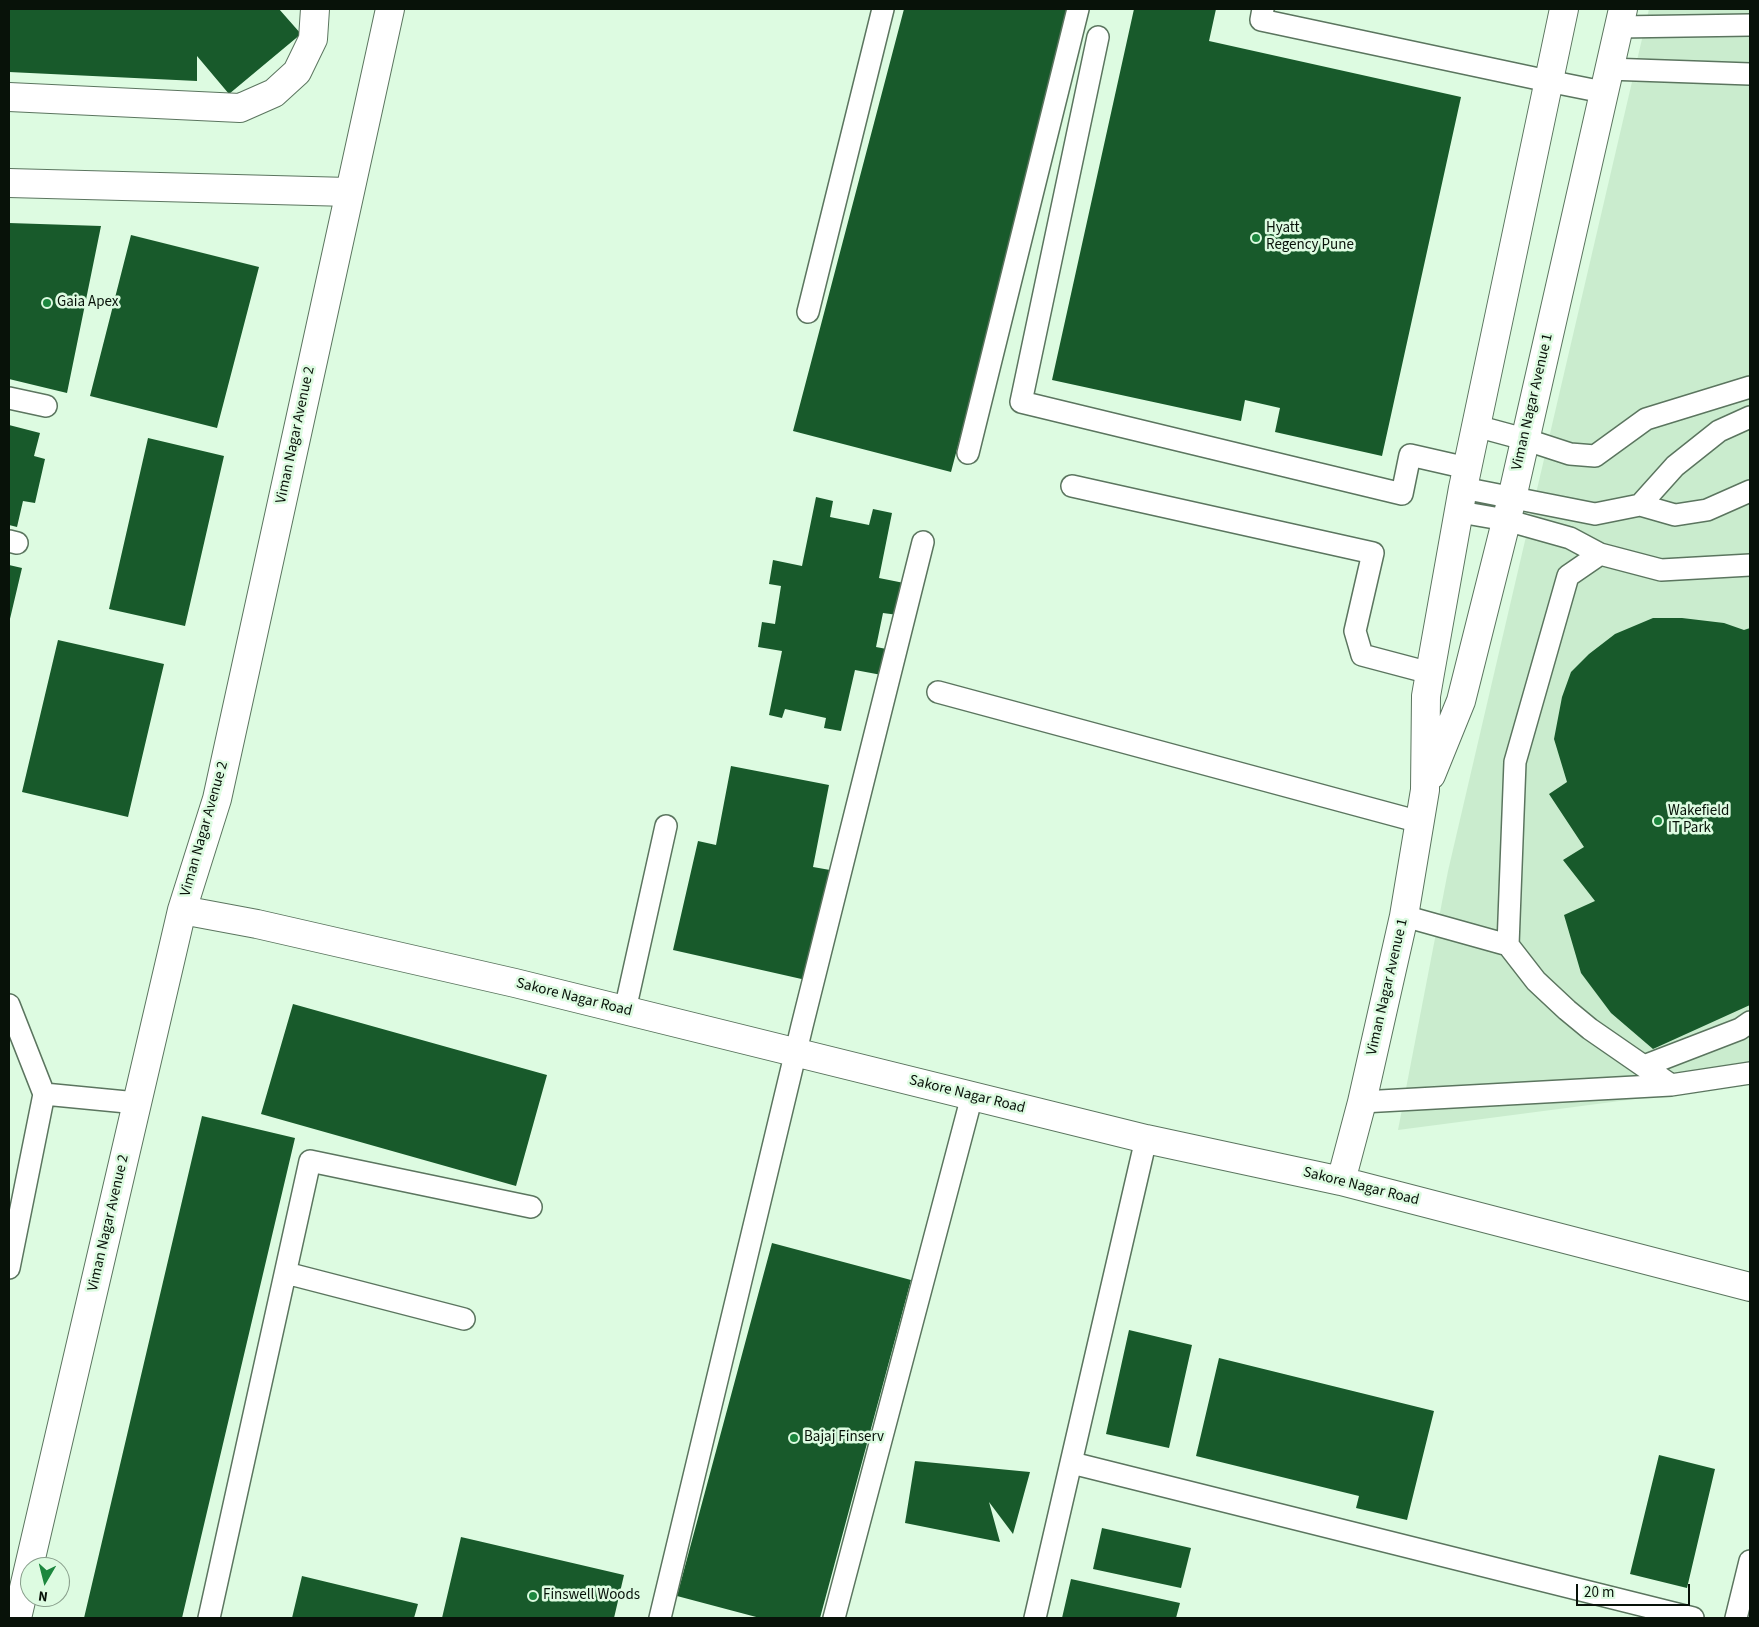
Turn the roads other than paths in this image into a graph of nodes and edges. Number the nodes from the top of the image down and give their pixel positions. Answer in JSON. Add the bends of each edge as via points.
{"nodes":[{"id":1,"x":315,"y":9,"type":"edge"},
{"id":2,"x":390,"y":9,"type":"edge"},
{"id":3,"x":883,"y":9,"type":"edge"},
{"id":4,"x":1078,"y":9,"type":"edge"},
{"id":5,"x":1263,"y":9,"type":"edge"},
{"id":6,"x":1564,"y":9,"type":"edge"},
{"id":7,"x":1621,"y":18,"type":"edge"},
{"id":8,"x":1750,"y":25,"type":"edge"},
{"id":9,"x":1098,"y":37,"type":"dead end"},
{"id":10,"x":1750,"y":74,"type":"edge"},
{"id":11,"x":1606,"y":80,"type":"junction"},
{"id":12,"x":1548,"y":81,"type":"junction"},
{"id":13,"x":9,"y":97,"type":"edge"},
{"id":14,"x":9,"y":183,"type":"edge"},
{"id":15,"x":349,"y":192,"type":"junction"},
{"id":16,"x":808,"y":312,"type":"dead end"},
{"id":17,"x":1750,"y":387,"type":"edge"},
{"id":18,"x":9,"y":398,"type":"edge"},
{"id":19,"x":46,"y":406,"type":"dead end"},
{"id":20,"x":1750,"y":418,"type":"edge"},
{"id":21,"x":1476,"y":426,"type":"junction"},
{"id":22,"x":1524,"y":439,"type":"junction"},
{"id":23,"x":968,"y":453,"type":"dead end"},
{"id":24,"x":1072,"y":486,"type":"dead end"},
{"id":25,"x":1463,"y":489,"type":"junction"},
{"id":26,"x":1750,"y":491,"type":"edge"},
{"id":27,"x":1640,"y":505,"type":"junction"},
{"id":28,"x":1509,"y":509,"type":"junction"},
{"id":29,"x":922,"y":542,"type":"dead end"},
{"id":30,"x":1600,"y":554,"type":"junction"},
{"id":31,"x":1750,"y":565,"type":"edge"},
{"id":32,"x":1430,"y":673,"type":"junction"},
{"id":33,"x":938,"y":692,"type":"dead end"},
{"id":34,"x":1425,"y":790,"type":"junction"},
{"id":35,"x":1420,"y":822,"type":"junction"},
{"id":36,"x":666,"y":826,"type":"dead end"},
{"id":37,"x":182,"y":910,"type":"junction"},
{"id":38,"x":1404,"y":916,"type":"junction"},
{"id":39,"x":1508,"y":945,"type":"junction"},
{"id":40,"x":9,"y":1005,"type":"edge"},
{"id":41,"x":625,"y":1010,"type":"junction"},
{"id":42,"x":1750,"y":1022,"type":"edge"},
{"id":43,"x":796,"y":1053,"type":"junction"},
{"id":44,"x":1644,"y":1066,"type":"junction"},
{"id":45,"x":1750,"y":1073,"type":"edge"},
{"id":46,"x":1671,"y":1085,"type":"junction"},
{"id":47,"x":44,"y":1094,"type":"junction"},
{"id":48,"x":972,"y":1096,"type":"junction"},
{"id":49,"x":1362,"y":1102,"type":"junction"},
{"id":50,"x":137,"y":1104,"type":"junction"},
{"id":51,"x":1146,"y":1139,"type":"junction"},
{"id":52,"x":1341,"y":1181,"type":"junction"},
{"id":53,"x":531,"y":1207,"type":"dead end"},
{"id":54,"x":9,"y":1268,"type":"edge"},
{"id":55,"x":286,"y":1273,"type":"junction"},
{"id":56,"x":1750,"y":1287,"type":"edge"},
{"id":57,"x":464,"y":1319,"type":"dead end"},
{"id":58,"x":1072,"y":1462,"type":"junction"},
{"id":59,"x":1750,"y":1561,"type":"edge"},
{"id":60,"x":17,"y":1618,"type":"edge"},
{"id":61,"x":209,"y":1618,"type":"edge"},
{"id":62,"x":660,"y":1618,"type":"edge"},
{"id":63,"x":834,"y":1618,"type":"edge"},
{"id":64,"x":1034,"y":1618,"type":"edge"},
{"id":65,"x":1693,"y":1618,"type":"edge"},
{"id":66,"x":1736,"y":1618,"type":"edge"}],
"edges":[{"from":1,"to":13,"type":"street","via":[[313,38],[296,72],[274,93],[240,108]]},
{"from":2,"to":15,"type":"street","name":"Viman Nagar Avenue 2"},
{"from":3,"to":16,"type":"lane"},
{"from":4,"to":23,"type":"lane"},
{"from":5,"to":12,"type":"lane","via":[[1261,20]]},
{"from":6,"to":12,"type":"street","name":"Viman Nagar Avenue 1"},
{"from":7,"to":8,"type":"lane"},
{"from":7,"to":11,"type":"street","name":"Viman Nagar Avenue 1"},
{"from":9,"to":25,"type":"lane","via":[[1021,402],[1402,494],[1410,455]]},
{"from":10,"to":11,"type":"lane"},
{"from":11,"to":12,"type":"lane"},
{"from":11,"to":22,"type":"street","name":"Viman Nagar Avenue 1"},
{"from":12,"to":21,"type":"street","name":"Viman Nagar Avenue 1"},
{"from":14,"to":15,"type":"street"},
{"from":15,"to":37,"type":"street","name":"Viman Nagar Avenue 2","via":[[217,799]]},
{"from":17,"to":22,"type":"lane","via":[[1646,419],[1595,456],[1570,454]]},
{"from":18,"to":19,"type":"lane"},
{"from":20,"to":27,"type":"lane","via":[[1719,431],[1675,466]]},
{"from":21,"to":22,"type":"lane"},
{"from":21,"to":25,"type":"street","name":"Viman Nagar Avenue 1"},
{"from":22,"to":28,"type":"street","name":"Viman Nagar Avenue 1"},
{"from":24,"to":32,"type":"lane","via":[[1373,554],[1355,631],[1362,655]]},
{"from":25,"to":28,"type":"lane"},
{"from":25,"to":32,"type":"street","name":"Viman Nagar Avenue 1"},
{"from":26,"to":27,"type":"lane","via":[[1707,510],[1675,515]]},
{"from":27,"to":28,"type":"lane","via":[[1596,514]]},
{"from":28,"to":30,"type":"lane"},
{"from":28,"to":34,"type":"street","name":"Viman Nagar Avenue 1","via":[[1461,701]]},
{"from":29,"to":43,"type":"lane"},
{"from":30,"to":31,"type":"lane","via":[[1661,570]]},
{"from":30,"to":39,"type":"lane","via":[[1568,576],[1515,762]]},
{"from":32,"to":34,"type":"street","name":"Viman Nagar Avenue 1","via":[[1426,696]]},
{"from":33,"to":35,"type":"lane"},
{"from":34,"to":35,"type":"street","name":"Viman Nagar Avenue 1"},
{"from":35,"to":38,"type":"street","name":"Viman Nagar Avenue 1"},
{"from":36,"to":41,"type":"lane"},
{"from":37,"to":41,"type":"street","name":"Sakore Nagar Road","via":[[267,926]]},
{"from":37,"to":50,"type":"street","name":"Viman Nagar Avenue 2"},
{"from":38,"to":39,"type":"lane"},
{"from":38,"to":49,"type":"street","name":"Viman Nagar Avenue 1"},
{"from":39,"to":44,"type":"lane","via":[[1536,981],[1568,1010]]},
{"from":40,"to":47,"type":"lane"},
{"from":41,"to":43,"type":"street","name":"Sakore Nagar Road"},
{"from":42,"to":44,"type":"lane","via":[[1740,1029]]},
{"from":43,"to":48,"type":"street","name":"Sakore Nagar Road"},
{"from":43,"to":62,"type":"lane"},
{"from":44,"to":46,"type":"lane"},
{"from":45,"to":46,"type":"lane"},
{"from":46,"to":49,"type":"lane"},
{"from":47,"to":50,"type":"lane"},
{"from":47,"to":54,"type":"lane"},
{"from":48,"to":51,"type":"street","name":"Sakore Nagar Road"},
{"from":48,"to":63,"type":"lane"},
{"from":49,"to":52,"type":"street","name":"Viman Nagar Avenue 1"},
{"from":50,"to":60,"type":"street","name":"Viman Nagar Avenue 2"},
{"from":51,"to":52,"type":"street","name":"Sakore Nagar Road"},
{"from":51,"to":58,"type":"lane"},
{"from":52,"to":56,"type":"street","name":"Sakore Nagar Road"},
{"from":53,"to":55,"type":"lane","via":[[310,1161]]},
{"from":55,"to":57,"type":"lane"},
{"from":55,"to":61,"type":"lane"},
{"from":58,"to":64,"type":"lane"},
{"from":58,"to":65,"type":"lane"},
{"from":59,"to":66,"type":"lane"}]}
